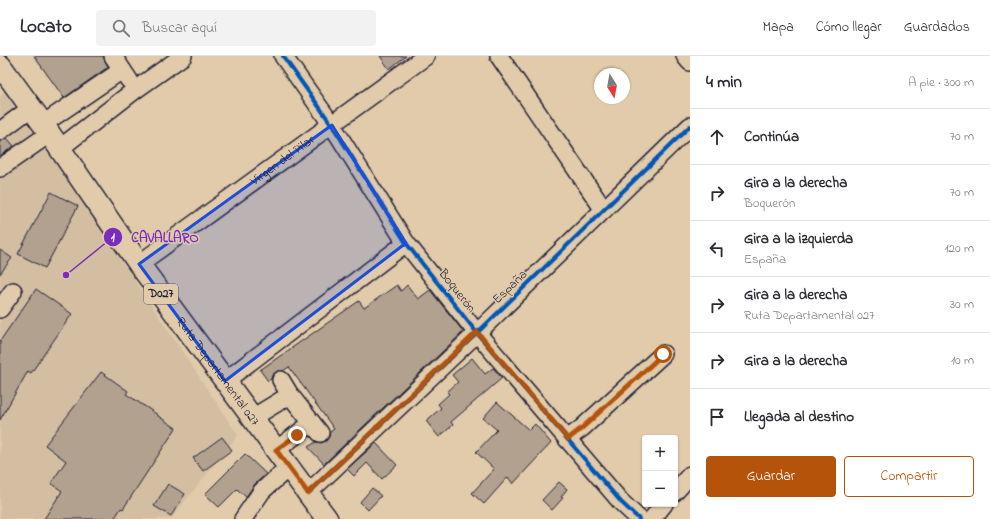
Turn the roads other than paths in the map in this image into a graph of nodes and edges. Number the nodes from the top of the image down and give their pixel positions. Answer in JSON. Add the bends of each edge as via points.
{"nodes":[{"id":1,"x":113,"y":56,"type":"edge"},
{"id":2,"x":183,"y":56,"type":"edge"},
{"id":3,"x":283,"y":56,"type":"edge"},
{"id":4,"x":426,"y":56,"type":"edge"},
{"id":5,"x":499,"y":56,"type":"edge"},
{"id":6,"x":685,"y":56,"type":"edge"},
{"id":7,"x":690,"y":62,"type":"edge"},
{"id":8,"x":0,"y":65,"type":"edge"},
{"id":9,"x":122,"y":70,"type":"junction"},
{"id":10,"x":135,"y":90,"type":"junction"},
{"id":11,"x":31,"y":108,"type":"junction"},
{"id":12,"x":332,"y":125,"type":"junction"},
{"id":13,"x":690,"y":126,"type":"edge"},
{"id":14,"x":0,"y":130,"type":"edge"},
{"id":15,"x":51,"y":136,"type":"junction"},
{"id":16,"x":0,"y":168,"type":"edge"},
{"id":17,"x":604,"y":210,"type":"junction"},
{"id":18,"x":406,"y":243,"type":"junction"},
{"id":19,"x":139,"y":264,"type":"junction"},
{"id":20,"x":13,"y":291,"type":"dead end"},
{"id":21,"x":0,"y":309,"type":"edge"},
{"id":22,"x":477,"y":332,"type":"junction"},
{"id":23,"x":663,"y":354,"type":"dead end"},
{"id":24,"x":281,"y":380,"type":"dead end"},
{"id":25,"x":225,"y":381,"type":"junction"},
{"id":26,"x":290,"y":394,"type":"junction"},
{"id":27,"x":252,"y":418,"type":"junction"},
{"id":28,"x":568,"y":439,"type":"junction"},
{"id":29,"x":276,"y":450,"type":"junction"},
{"id":30,"x":289,"y":467,"type":"junction"},
{"id":31,"x":690,"y":475,"type":"edge"},
{"id":32,"x":678,"y":489,"type":"edge"},
{"id":33,"x":308,"y":493,"type":"junction"},
{"id":34,"x":662,"y":507,"type":"edge"},
{"id":35,"x":243,"y":519,"type":"edge"},
{"id":36,"x":327,"y":519,"type":"edge"},
{"id":37,"x":639,"y":519,"type":"edge"},
{"id":38,"x":652,"y":519,"type":"edge"}],
"edges":[{"from":1,"to":9,"type":"street"},
{"from":2,"to":10,"type":"street"},
{"from":3,"to":12,"type":"street","name":"Boquerón"},
{"from":4,"to":12,"type":"street","name":"Virgen del Pilar"},
{"from":5,"to":17,"type":"street"},
{"from":6,"to":7,"type":"street"},
{"from":8,"to":11,"type":"main road","name":"Ruta Departamental 027","number":"D027"},
{"from":9,"to":10,"type":"street"},
{"from":9,"to":15,"type":"street"},
{"from":10,"to":15,"type":"street"},
{"from":11,"to":14,"type":"street"},
{"from":11,"to":15,"type":"main road","name":"Ruta Departamental 027","number":"D027"},
{"from":12,"to":18,"type":"street","name":"Boquerón"},
{"from":12,"to":19,"type":"street","name":"Virgen del Pilar"},
{"from":13,"to":17,"type":"street","name":"España"},
{"from":15,"to":16,"type":"street"},
{"from":15,"to":19,"type":"main road","name":"Ruta Departamental 027","number":"D027"},
{"from":17,"to":22,"type":"street","name":"España"},
{"from":18,"to":22,"type":"street","name":"Boquerón"},
{"from":18,"to":25,"type":"street"},
{"from":19,"to":25,"type":"main road","name":"Ruta Departamental 027","number":"D027"},
{"from":20,"to":21,"type":"street"},
{"from":22,"to":28,"type":"street","name":"Boquerón"},
{"from":22,"to":33,"type":"street","name":"España"},
{"from":23,"to":28,"type":"street"},
{"from":24,"to":26,"type":"street"},
{"from":25,"to":27,"type":"main road","name":"Ruta Departamental 027","number":"D027"},
{"from":26,"to":27,"type":"street"},
{"from":26,"to":29,"type":"street","via":[[316,428]]},
{"from":27,"to":29,"type":"main road","name":"Ruta Departamental 027","number":"D027"},
{"from":28,"to":37,"type":"street","name":"Boquerón","via":[[621,502]]},
{"from":29,"to":30,"type":"main road","name":"Ruta Departamental 027","number":"D027"},
{"from":30,"to":33,"type":"main road","name":"Ruta Departamental 027","number":"D027"},
{"from":30,"to":35,"type":"street","via":[[262,492]]},
{"from":31,"to":32,"type":"street"},
{"from":33,"to":36,"type":"main road","name":"Ruta Departamental 027","number":"D027"},
{"from":34,"to":38,"type":"street"}]}
